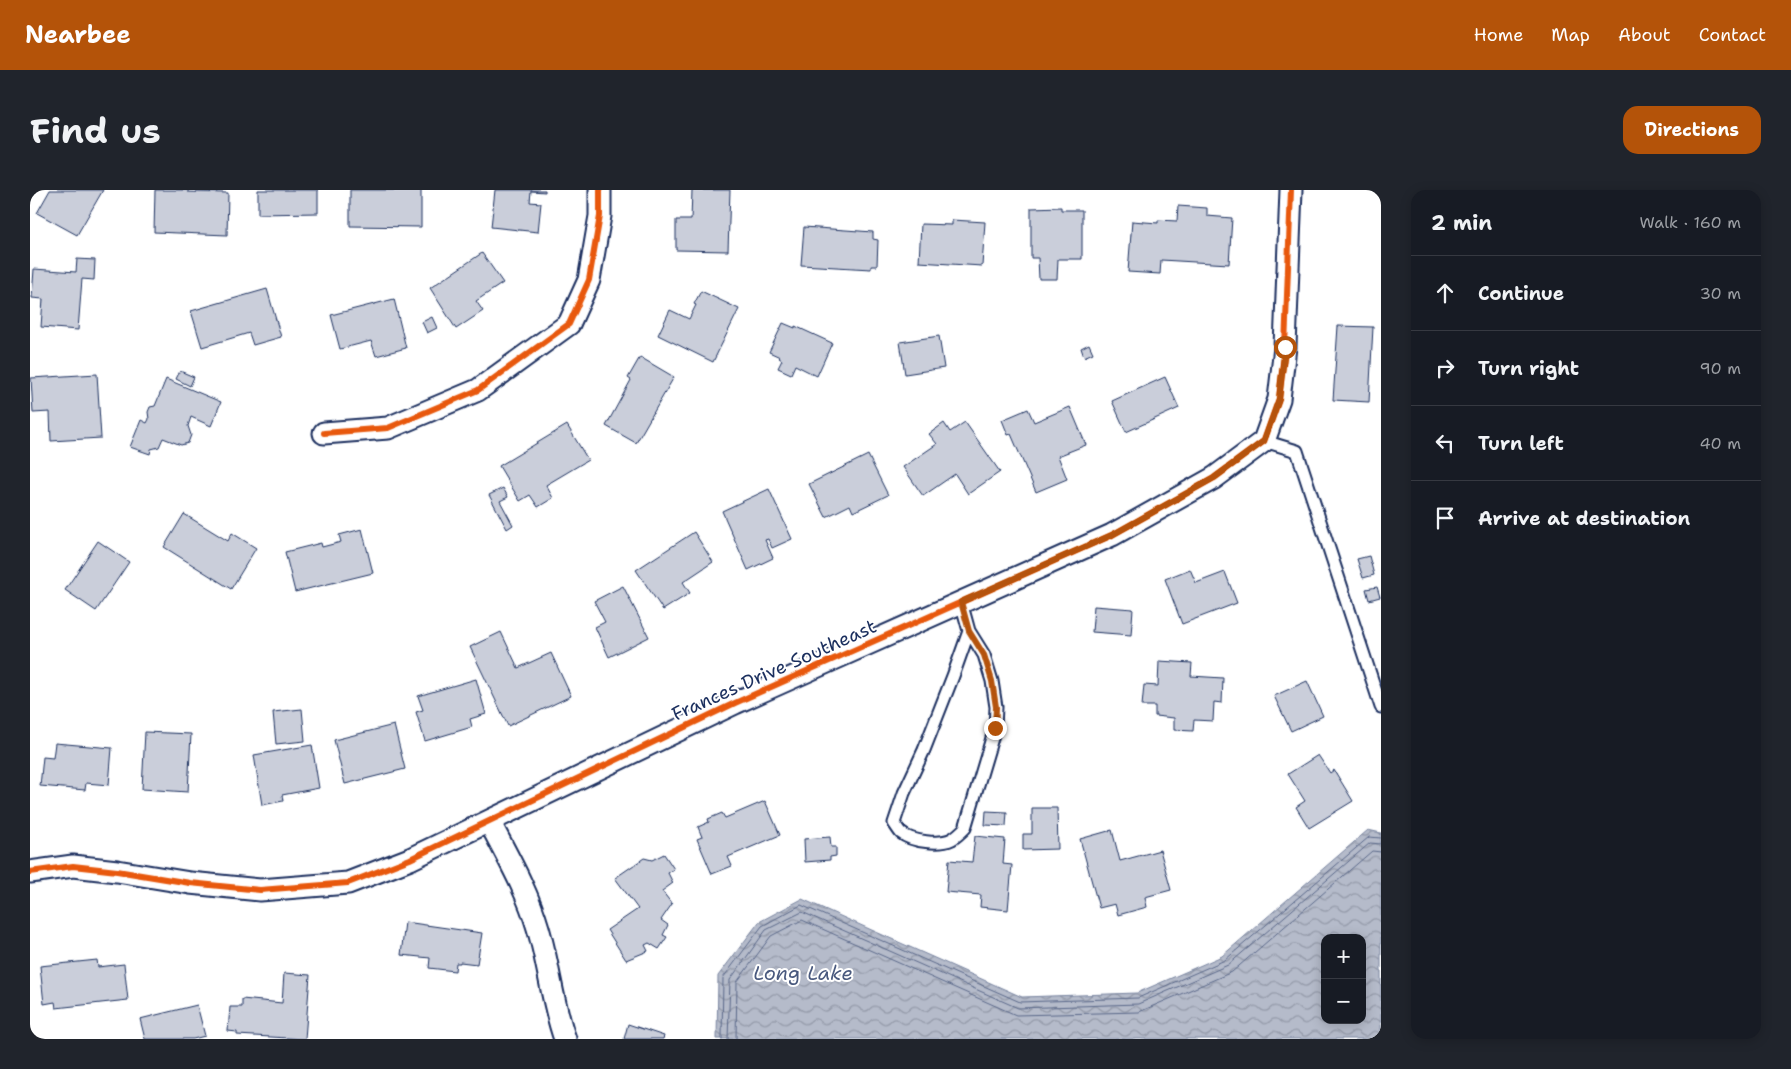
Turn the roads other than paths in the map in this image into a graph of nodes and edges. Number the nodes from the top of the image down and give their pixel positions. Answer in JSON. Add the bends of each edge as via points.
{"nodes":[{"id":1,"x":600,"y":190,"type":"edge"},
{"id":2,"x":1291,"y":190,"type":"edge"},
{"id":3,"x":324,"y":433,"type":"dead end"},
{"id":4,"x":1264,"y":441,"type":"junction"},
{"id":5,"x":961,"y":602,"type":"junction"},
{"id":6,"x":969,"y":631,"type":"junction"},
{"id":7,"x":1381,"y":707,"type":"edge"},
{"id":8,"x":489,"y":821,"type":"junction"},
{"id":9,"x":30,"y":872,"type":"edge"},
{"id":10,"x":566,"y":1039,"type":"edge"}],
"edges":[{"from":1,"to":3,"type":"street","via":[[600,216],[589,280],[569,324],[478,390],[388,428]]},
{"from":2,"to":4,"type":"street","via":[[1285,347],[1279,399]]},
{"from":4,"to":5,"type":"street","name":"Frances Drive Southeast","via":[[1214,478],[1112,535]]},
{"from":4,"to":7,"type":"lane","via":[[1297,451]]},
{"from":5,"to":6,"type":"lane"},
{"from":5,"to":8,"type":"street","name":"Frances Drive Southeast","via":[[735,703]]},
{"from":6,"to":6,"type":"lane","via":[[984,655],[992,681],[995,728],[965,828],[945,842],[915,839],[901,833],[894,823]]},
{"from":8,"to":9,"type":"street","name":"Frances Drive Southeast","via":[[410,859],[348,882],[260,890],[73,866]]},
{"from":8,"to":10,"type":"street","via":[[527,895],[539,929],[558,1020]]}]}
